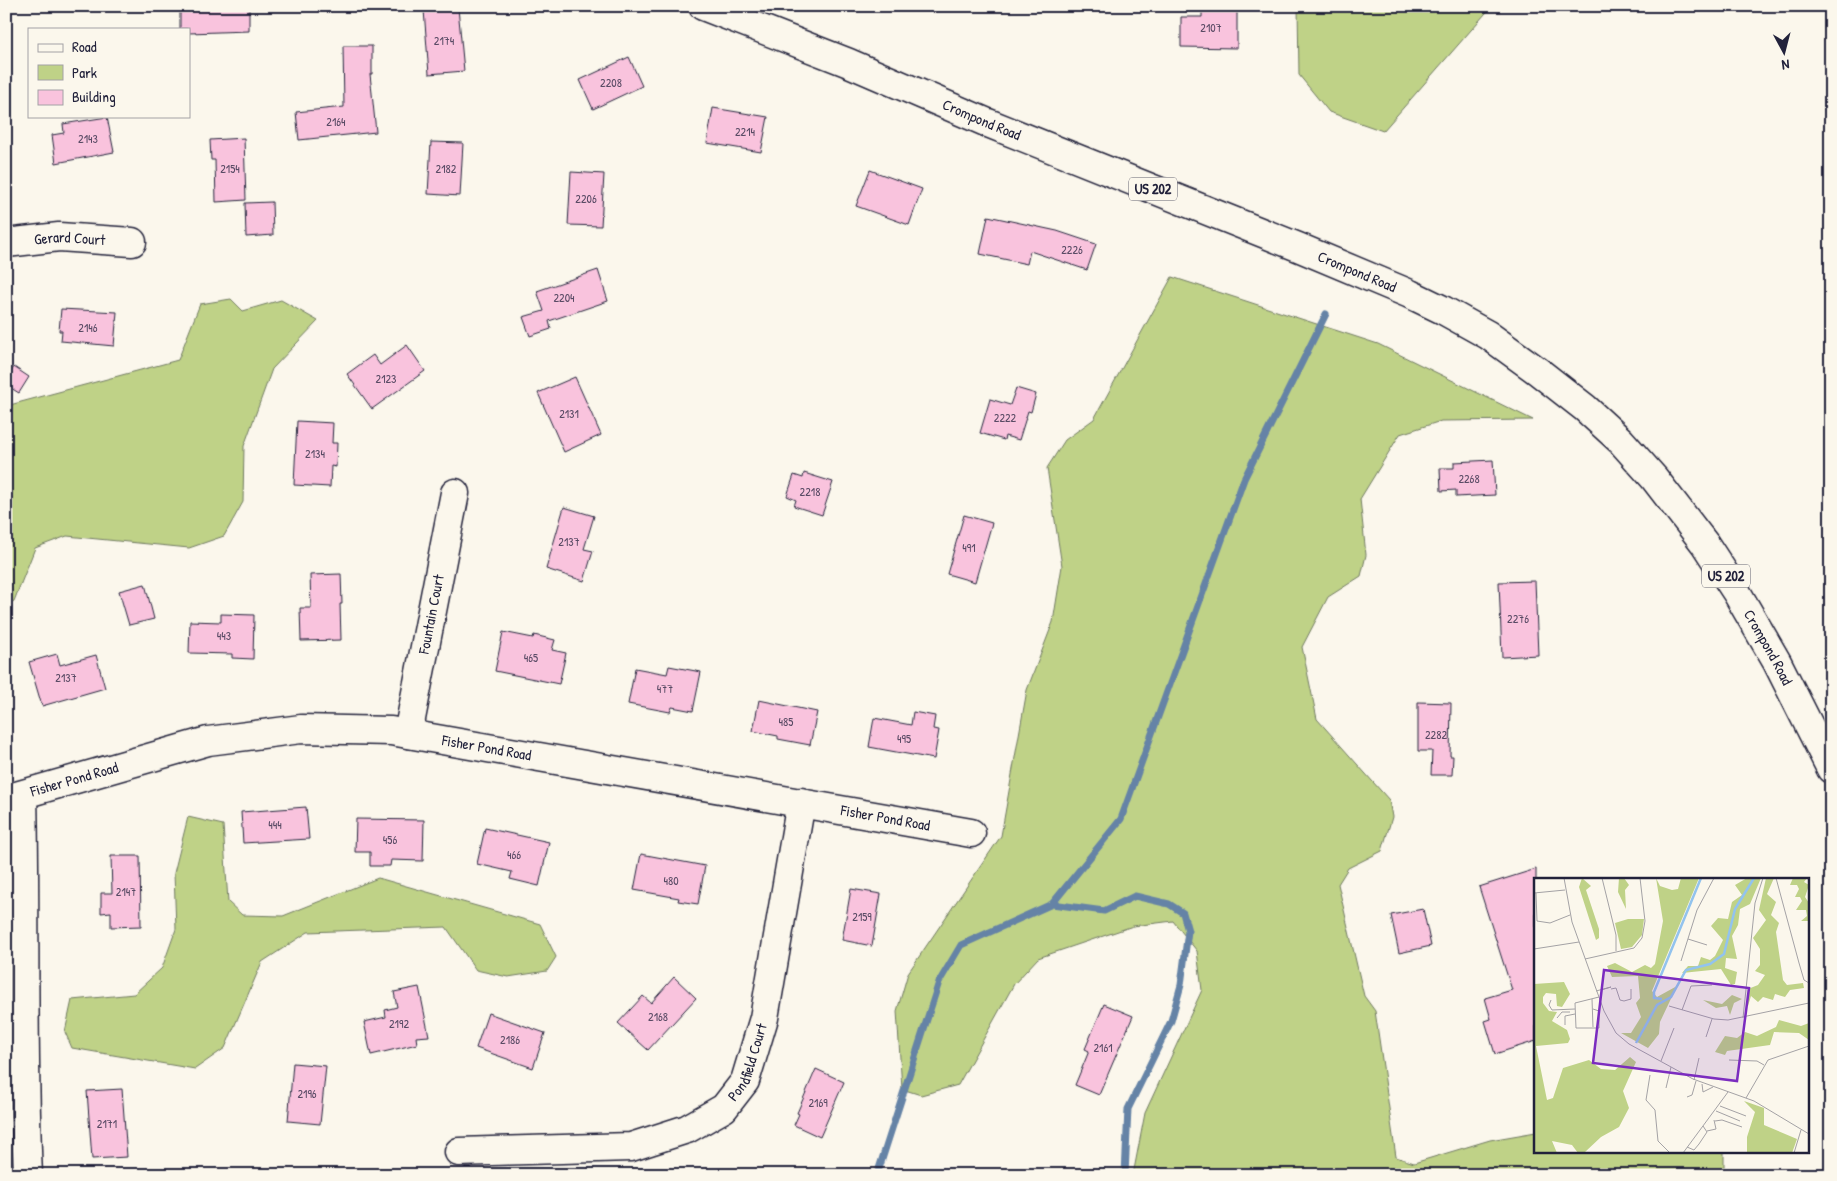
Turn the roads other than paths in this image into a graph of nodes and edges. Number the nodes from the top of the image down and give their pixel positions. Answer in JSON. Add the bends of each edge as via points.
{"nodes":[{"id":1,"x":702,"y":6,"type":"edge"},
{"id":2,"x":132,"y":242,"type":"dead end"},
{"id":3,"x":6,"y":243,"type":"edge"},
{"id":4,"x":455,"y":493,"type":"dead end"},
{"id":5,"x":408,"y":734,"type":"junction"},
{"id":6,"x":1831,"y":769,"type":"edge"},
{"id":7,"x":14,"y":797,"type":"edge"},
{"id":8,"x":801,"y":802,"type":"junction"},
{"id":9,"x":971,"y":833,"type":"dead end"},
{"id":10,"x":459,"y":1152,"type":"dead end"},
{"id":11,"x":28,"y":1175,"type":"edge"}],
"edges":[{"from":1,"to":6,"type":"main road","name":"Crompond Road","number":"US 202","via":[[849,63],[988,123],[1401,290],[1488,335],[1584,408],[1621,441],[1654,478],[1705,544],[1737,593]]},
{"from":2,"to":3,"type":"main road","name":"Gerard Court","via":[[58,237]]},
{"from":4,"to":5,"type":"main road","name":"Fountain Court"},
{"from":5,"to":7,"type":"main road","name":"Fisher Pond Road","via":[[301,729],[208,741]]},
{"from":5,"to":8,"type":"main road","name":"Fisher Pond Road"},
{"from":7,"to":11,"type":"main road","via":[[24,855]]},
{"from":8,"to":9,"type":"main road","name":"Fisher Pond Road"},
{"from":8,"to":10,"type":"main road","name":"Pondfield Court","via":[[764,1018],[745,1081],[724,1108],[687,1128],[631,1147]]}]}
